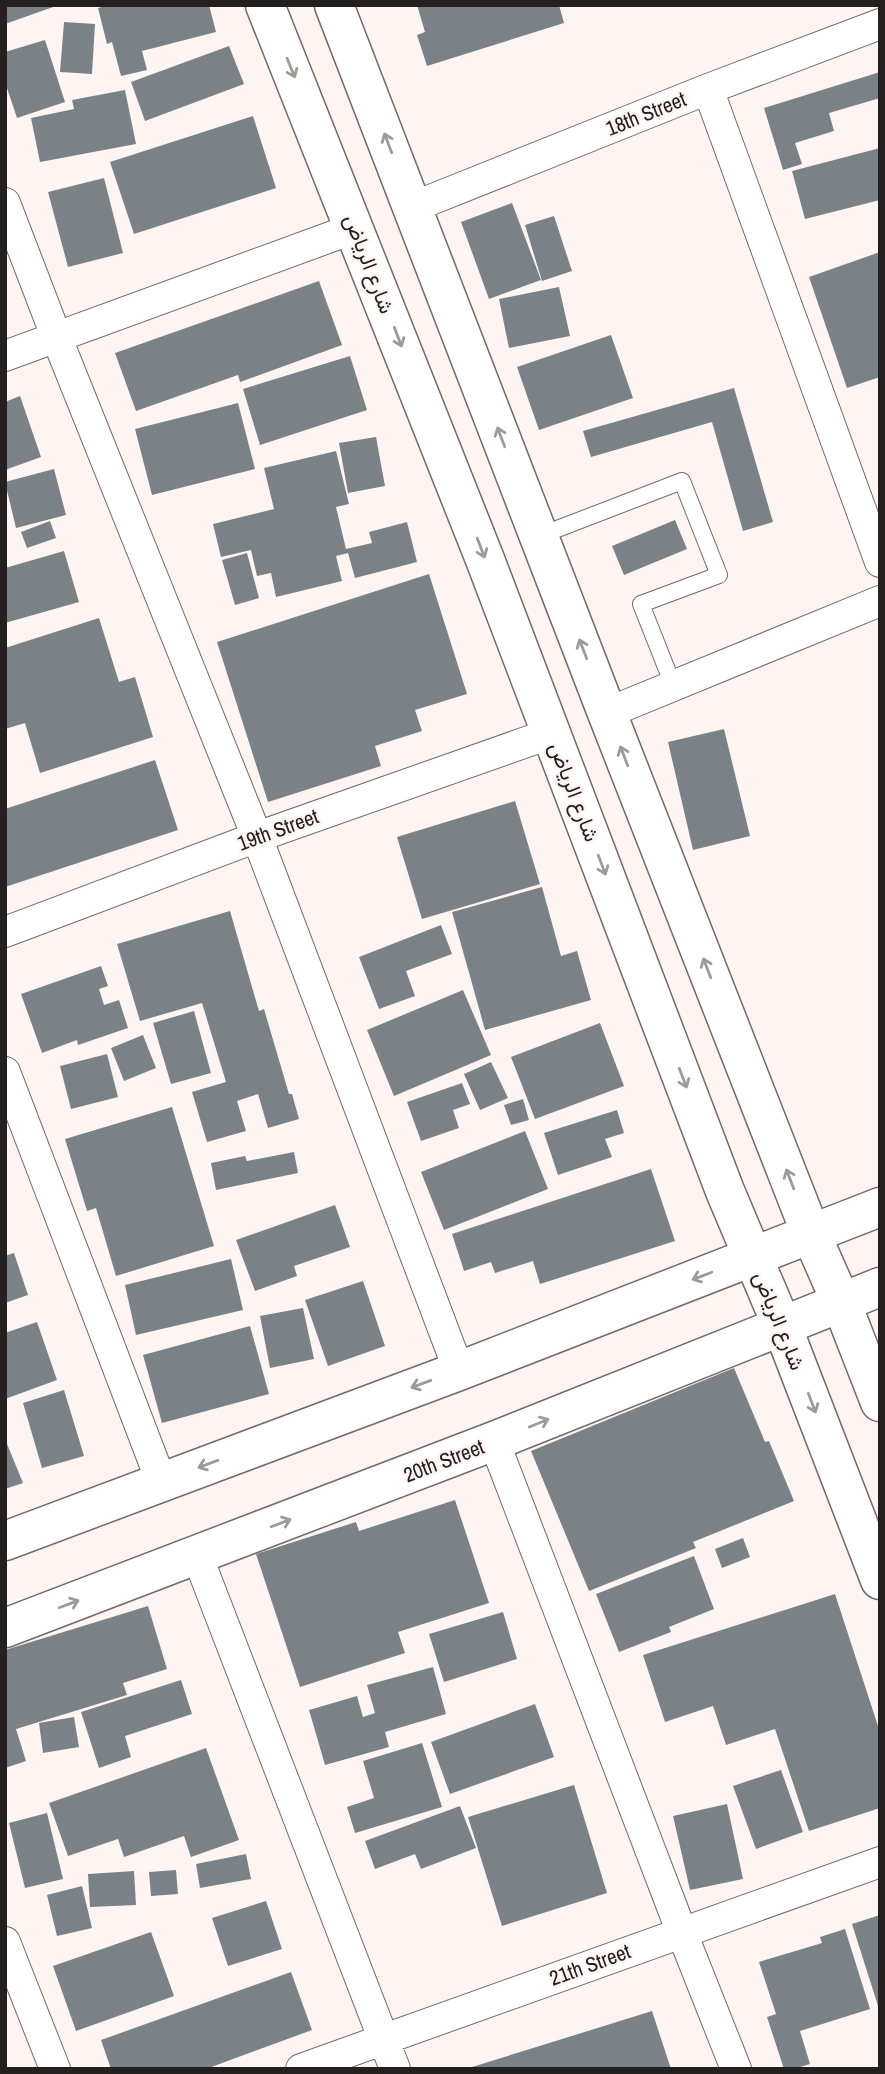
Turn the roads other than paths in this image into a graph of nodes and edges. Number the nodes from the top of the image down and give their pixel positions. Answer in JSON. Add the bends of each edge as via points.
{"nodes":[{"id":1,"x":265,"y":5,"type":"edge"},
{"id":2,"x":334,"y":5,"type":"edge"},
{"id":3,"x":880,"y":24,"type":"edge"},
{"id":4,"x":708,"y":89,"type":"junction"},
{"id":5,"x":5,"y":203,"type":"edge"},
{"id":6,"x":413,"y":206,"type":"junction"},
{"id":7,"x":355,"y":228,"type":"junction"},
{"id":8,"x":56,"y":336,"type":"junction"},
{"id":9,"x":5,"y":356,"type":"edge"},
{"id":10,"x":539,"y":536,"type":"junction"},
{"id":11,"x":880,"y":562,"type":"edge"},
{"id":12,"x":880,"y":601,"type":"edge"},
{"id":13,"x":673,"y":685,"type":"junction"},
{"id":14,"x":607,"y":713,"type":"junction"},
{"id":15,"x":552,"y":733,"type":"junction"},
{"id":16,"x":257,"y":837,"type":"junction"},
{"id":17,"x":5,"y":932,"type":"edge"},
{"id":18,"x":5,"y":1072,"type":"edge"},
{"id":19,"x":880,"y":1207,"type":"edge"},
{"id":20,"x":811,"y":1234,"type":"junction"},
{"id":21,"x":753,"y":1256,"type":"junction"},
{"id":22,"x":880,"y":1287,"type":"edge"},
{"id":23,"x":841,"y":1302,"type":"junction"},
{"id":24,"x":782,"y":1326,"type":"junction"},
{"id":25,"x":459,"y":1371,"type":"junction"},
{"id":26,"x":880,"y":1402,"type":"edge"},
{"id":27,"x":494,"y":1441,"type":"junction"},
{"id":28,"x":161,"y":1481,"type":"junction"},
{"id":29,"x":5,"y":1541,"type":"edge"},
{"id":30,"x":197,"y":1555,"type":"junction"},
{"id":31,"x":880,"y":1580,"type":"edge"},
{"id":32,"x":5,"y":1628,"type":"edge"},
{"id":33,"x":880,"y":1862,"type":"edge"},
{"id":34,"x":682,"y":1933,"type":"junction"},
{"id":35,"x":5,"y":1942,"type":"edge"},
{"id":36,"x":383,"y":2039,"type":"junction"},
{"id":37,"x":55,"y":2069,"type":"edge"},
{"id":38,"x":300,"y":2069,"type":"edge"},
{"id":39,"x":395,"y":2069,"type":"edge"},
{"id":40,"x":736,"y":2069,"type":"edge"}],
"edges":[{"from":1,"to":7,"type":"main road","name":"شارع الرياض","one_way":true},
{"from":6,"to":2,"type":"main road","one_way":true},
{"from":3,"to":4,"type":"street","name":"18th Street"},
{"from":4,"to":6,"type":"street","name":"18th Street"},
{"from":4,"to":11,"type":"street"},
{"from":5,"to":8,"type":"street"},
{"from":10,"to":6,"type":"main road","one_way":true},
{"from":7,"to":8,"type":"street"},
{"from":7,"to":15,"type":"main road","name":"شارع الرياض","one_way":true},
{"from":8,"to":9,"type":"street"},
{"from":8,"to":16,"type":"street"},
{"from":10,"to":13,"type":"lane","via":[[682,481],[719,575],[641,604]]},
{"from":14,"to":10,"type":"main road","one_way":true},
{"from":12,"to":13,"type":"street"},
{"from":13,"to":14,"type":"street"},
{"from":20,"to":14,"type":"main road","one_way":true},
{"from":15,"to":16,"type":"street","name":"19th Street"},
{"from":15,"to":21,"type":"main road","name":"شارع الرياض","one_way":true},
{"from":16,"to":17,"type":"street","name":"19th Street"},
{"from":16,"to":25,"type":"street"},
{"from":18,"to":28,"type":"street"},
{"from":19,"to":20,"type":"main road"},
{"from":20,"to":21,"type":"main road"},
{"from":20,"to":23,"type":"main road"},
{"from":21,"to":24,"type":"main road","name":"شارع الرياض"},
{"from":21,"to":25,"type":"main road","one_way":true},
{"from":22,"to":23,"type":"main road","name":"20th Street"},
{"from":23,"to":24,"type":"main road","name":"20th Street"},
{"from":23,"to":26,"type":"main road"},
{"from":27,"to":24,"type":"main road","name":"20th Street","one_way":true},
{"from":24,"to":31,"type":"main road","name":"شارع الرياض","one_way":true},
{"from":25,"to":28,"type":"main road","one_way":true},
{"from":30,"to":27,"type":"main road","name":"20th Street","one_way":true},
{"from":27,"to":34,"type":"street"},
{"from":28,"to":29,"type":"main road"},
{"from":32,"to":30,"type":"main road","name":"20th Street","one_way":true},
{"from":30,"to":36,"type":"street"},
{"from":33,"to":34,"type":"street","name":"21th Street"},
{"from":34,"to":36,"type":"street","name":"21th Street"},
{"from":34,"to":40,"type":"street"},
{"from":35,"to":37,"type":"street"},
{"from":36,"to":38,"type":"street","name":"21th Street"},
{"from":36,"to":39,"type":"street"}]}
